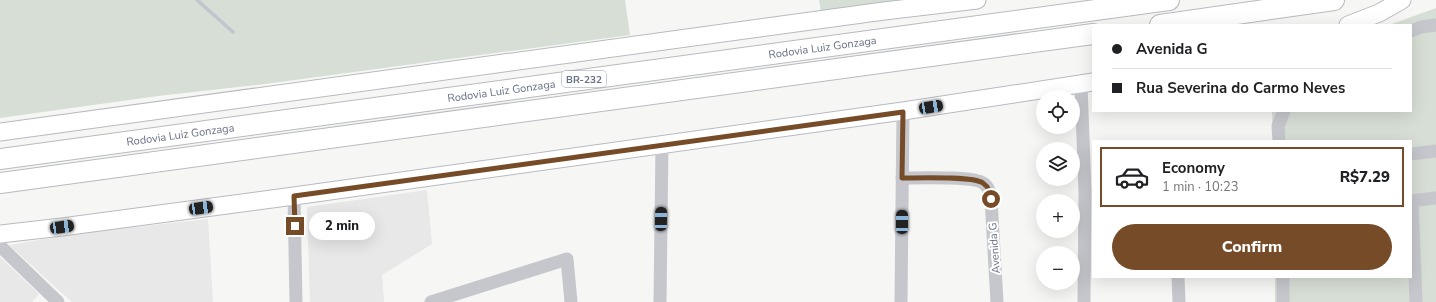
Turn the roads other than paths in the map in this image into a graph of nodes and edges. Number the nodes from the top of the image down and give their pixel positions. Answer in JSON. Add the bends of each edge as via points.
{"nodes":[{"id":1,"x":976,"y":0,"type":"edge"},
{"id":2,"x":1169,"y":0,"type":"edge"},
{"id":3,"x":1334,"y":0,"type":"edge"},
{"id":4,"x":1402,"y":0,"type":"edge"},
{"id":5,"x":1167,"y":24,"type":"edge"},
{"id":6,"x":1351,"y":24,"type":"edge"},
{"id":7,"x":1436,"y":25,"type":"edge"},
{"id":8,"x":1412,"y":31,"type":"edge"},
{"id":9,"x":1092,"y":34,"type":"edge"},
{"id":10,"x":1087,"y":83,"type":"edge"},
{"id":11,"x":903,"y":112,"type":"junction"},
{"id":12,"x":1284,"y":112,"type":"edge"},
{"id":13,"x":0,"y":132,"type":"edge"},
{"id":14,"x":1279,"y":140,"type":"edge"},
{"id":15,"x":662,"y":144,"type":"junction"},
{"id":16,"x":1436,"y":151,"type":"edge"},
{"id":17,"x":1412,"y":154,"type":"edge"},
{"id":18,"x":0,"y":159,"type":"edge"},
{"id":19,"x":902,"y":178,"type":"junction"},
{"id":20,"x":0,"y":183,"type":"edge"},
{"id":21,"x":1089,"y":192,"type":"edge"},
{"id":22,"x":294,"y":196,"type":"junction"},
{"id":23,"x":1436,"y":198,"type":"edge"},
{"id":24,"x":1412,"y":201,"type":"edge"},
{"id":25,"x":0,"y":234,"type":"edge"},
{"id":26,"x":0,"y":246,"type":"edge"},
{"id":27,"x":1178,"y":278,"type":"edge"},
{"id":28,"x":1283,"y":278,"type":"edge"},
{"id":29,"x":58,"y":302,"type":"edge"},
{"id":30,"x":296,"y":302,"type":"edge"},
{"id":31,"x":431,"y":302,"type":"edge"},
{"id":32,"x":571,"y":302,"type":"edge"},
{"id":33,"x":660,"y":302,"type":"edge"},
{"id":34,"x":901,"y":302,"type":"edge"},
{"id":35,"x":997,"y":302,"type":"edge"},
{"id":36,"x":1084,"y":302,"type":"edge"},
{"id":37,"x":1179,"y":302,"type":"edge"},
{"id":38,"x":1283,"y":302,"type":"edge"},
{"id":39,"x":1416,"y":302,"type":"edge"}],
"edges":[{"from":1,"to":13,"type":"main road","number":"BR-232"},
{"from":2,"to":18,"type":"highway","name":"Rodovia Luiz Gonzaga","number":"BR-232"},
{"from":3,"to":5,"type":"highway"},
{"from":4,"to":6,"type":"main road","via":[[1379,13]]},
{"from":7,"to":8,"type":"street"},
{"from":9,"to":20,"type":"highway","name":"Rodovia Luiz Gonzaga","number":"BR-232"},
{"from":10,"to":11,"type":"main road"},
{"from":10,"to":21,"type":"street"},
{"from":11,"to":15,"type":"main road"},
{"from":11,"to":19,"type":"street"},
{"from":12,"to":14,"type":"street","via":[[1278,126]]},
{"from":15,"to":22,"type":"main road"},
{"from":15,"to":33,"type":"street"},
{"from":16,"to":17,"type":"street"},
{"from":19,"to":34,"type":"street"},
{"from":19,"to":35,"type":"street","name":"Avenida G","via":[[978,180],[987,186],[991,199]]},
{"from":21,"to":36,"type":"street"},
{"from":22,"to":25,"type":"main road"},
{"from":22,"to":30,"type":"street"},
{"from":23,"to":24,"type":"street"},
{"from":24,"to":39,"type":"street"},
{"from":26,"to":29,"type":"street"},
{"from":27,"to":37,"type":"street"},
{"from":28,"to":38,"type":"street"},
{"from":31,"to":32,"type":"street","via":[[567,259]]}]}
